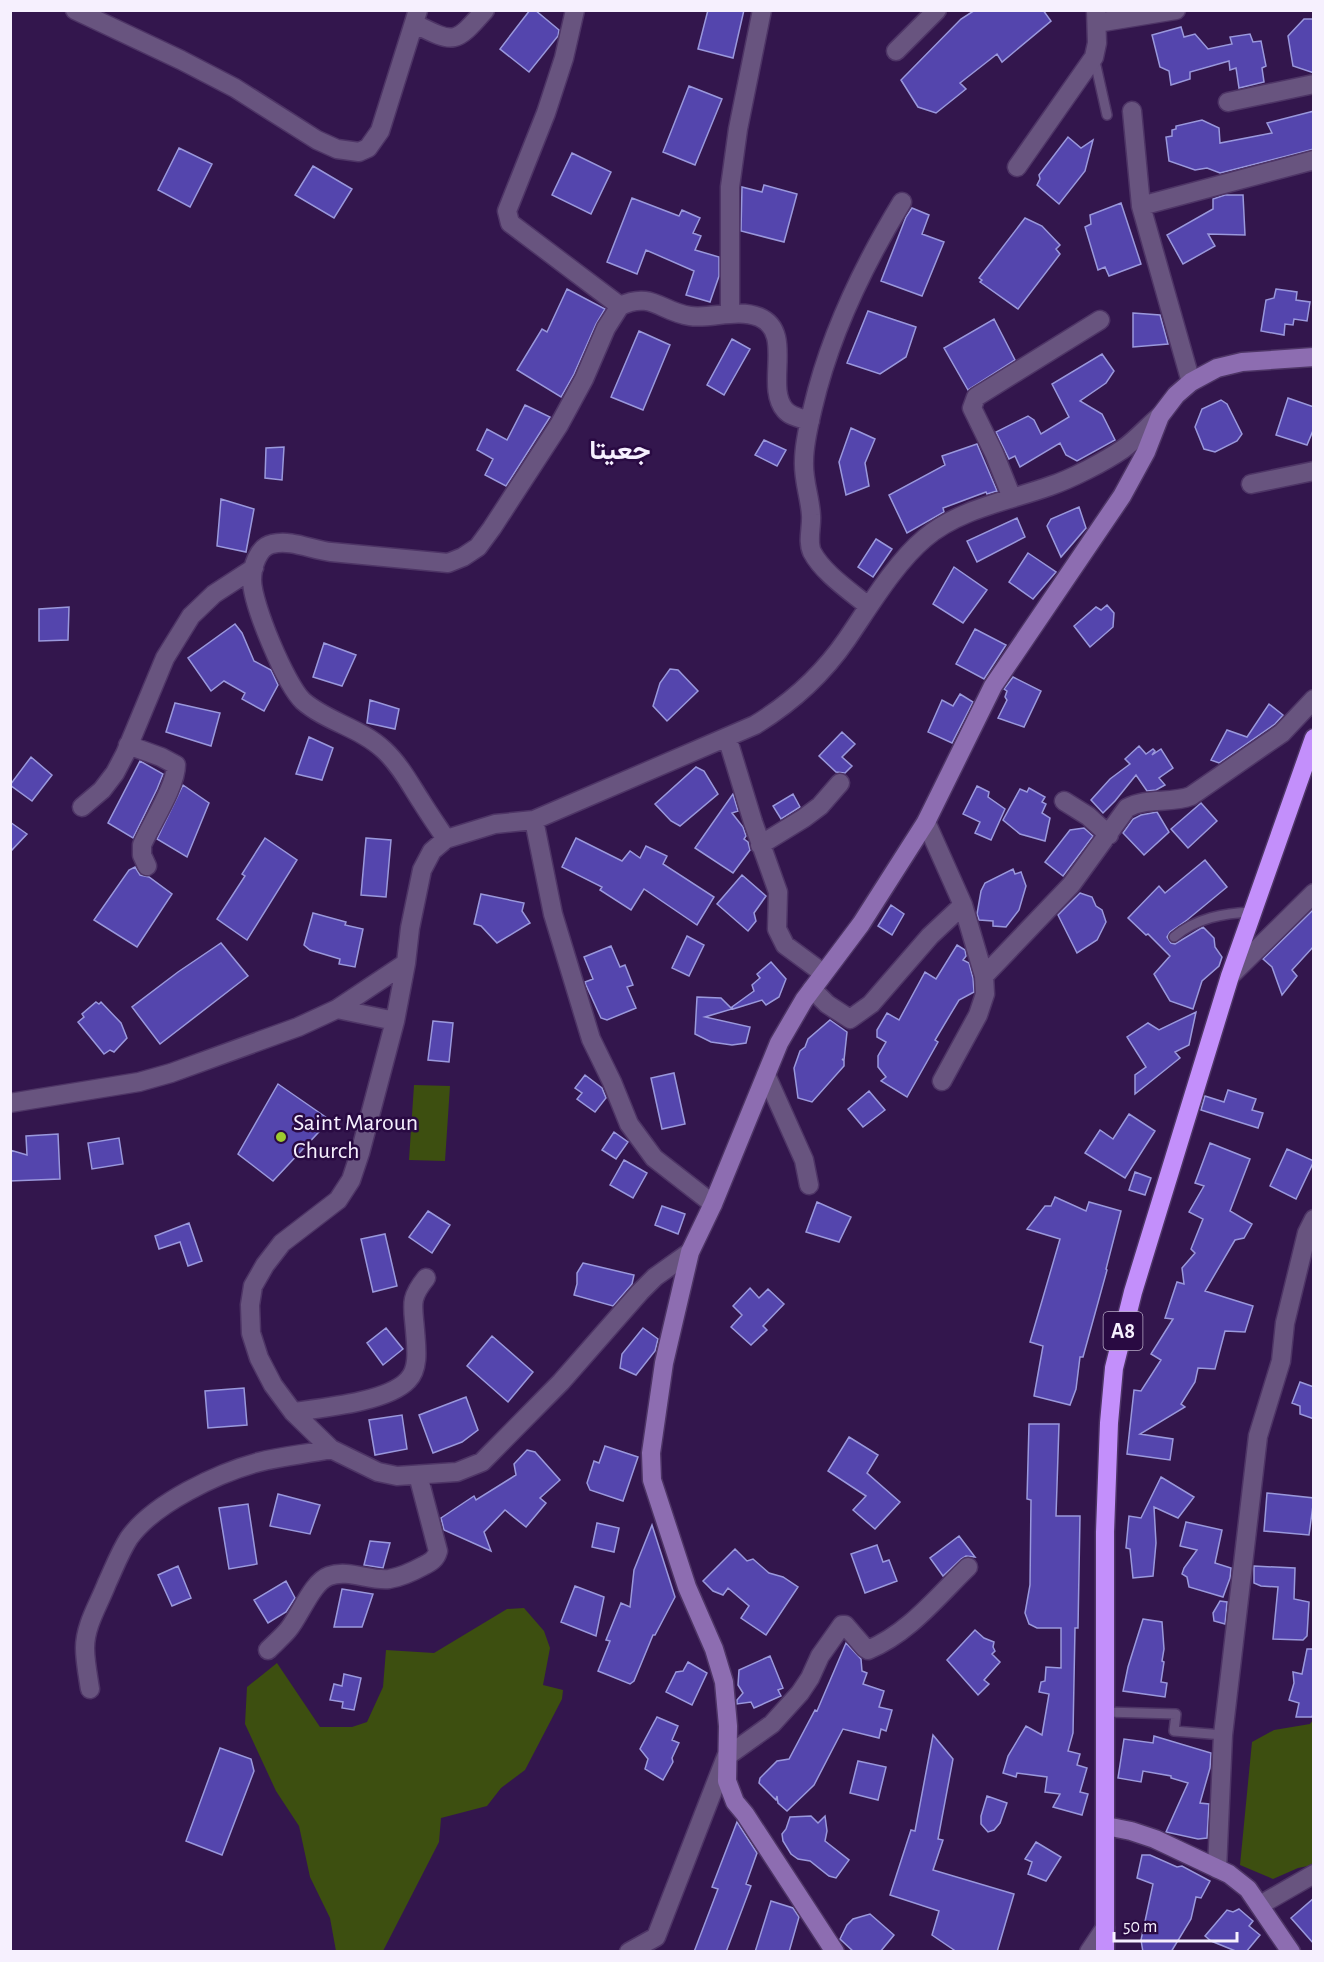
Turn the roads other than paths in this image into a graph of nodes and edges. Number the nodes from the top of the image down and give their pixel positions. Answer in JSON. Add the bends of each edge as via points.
{"nodes":[{"id":1,"x":75,"y":10,"type":"edge"},
{"id":2,"x":485,"y":10,"type":"edge"},
{"id":3,"x":575,"y":10,"type":"edge"},
{"id":4,"x":762,"y":10,"type":"edge"},
{"id":5,"x":937,"y":10,"type":"edge"},
{"id":6,"x":1176,"y":10,"type":"edge"},
{"id":7,"x":416,"y":17,"type":"edge"},
{"id":8,"x":1096,"y":17,"type":"edge"},
{"id":9,"x":896,"y":51,"type":"dead end"},
{"id":10,"x":1094,"y":57,"type":"junction"},
{"id":11,"x":1314,"y":84,"type":"edge"},
{"id":12,"x":1228,"y":102,"type":"dead end"},
{"id":13,"x":1132,"y":111,"type":"dead end"},
{"id":14,"x":1107,"y":115,"type":"dead end"},
{"id":15,"x":1314,"y":160,"type":"edge"},
{"id":16,"x":1017,"y":167,"type":"dead end"},
{"id":17,"x":902,"y":202,"type":"dead end"},
{"id":18,"x":1141,"y":206,"type":"junction"},
{"id":19,"x":620,"y":306,"type":"junction"},
{"id":20,"x":730,"y":314,"type":"junction"},
{"id":21,"x":1101,"y":320,"type":"dead end"},
{"id":22,"x":1314,"y":357,"type":"edge"},
{"id":23,"x":1191,"y":382,"type":"junction"},
{"id":24,"x":1160,"y":416,"type":"junction"},
{"id":25,"x":810,"y":421,"type":"junction"},
{"id":26,"x":1314,"y":471,"type":"edge"},
{"id":27,"x":1251,"y":484,"type":"dead end"},
{"id":28,"x":1012,"y":498,"type":"junction"},
{"id":29,"x":254,"y":568,"type":"junction"},
{"id":30,"x":868,"y":606,"type":"junction"},
{"id":31,"x":1314,"y":699,"type":"edge"},
{"id":32,"x":727,"y":737,"type":"junction"},
{"id":33,"x":1314,"y":738,"type":"edge"},
{"id":34,"x":128,"y":745,"type":"junction"},
{"id":35,"x":840,"y":783,"type":"dead end"},
{"id":36,"x":1064,"y":801,"type":"dead end"},
{"id":37,"x":82,"y":807,"type":"dead end"},
{"id":38,"x":534,"y":820,"type":"junction"},
{"id":39,"x":926,"y":822,"type":"junction"},
{"id":40,"x":1109,"y":835,"type":"junction"},
{"id":41,"x":446,"y":839,"type":"junction"},
{"id":42,"x":760,"y":844,"type":"junction"},
{"id":43,"x":147,"y":866,"type":"dead end"},
{"id":44,"x":1314,"y":893,"type":"edge"},
{"id":45,"x":963,"y":905,"type":"junction"},
{"id":46,"x":1252,"y":912,"type":"junction"},
{"id":47,"x":1174,"y":937,"type":"dead end"},
{"id":48,"x":406,"y":963,"type":"junction"},
{"id":49,"x":823,"y":973,"type":"junction"},
{"id":50,"x":984,"y":976,"type":"junction"},
{"id":51,"x":1230,"y":976,"type":"junction"},
{"id":52,"x":812,"y":989,"type":"junction"},
{"id":53,"x":337,"y":1009,"type":"junction"},
{"id":54,"x":395,"y":1021,"type":"junction"},
{"id":55,"x":766,"y":1075,"type":"junction"},
{"id":56,"x":942,"y":1081,"type":"dead end"},
{"id":57,"x":10,"y":1103,"type":"edge"},
{"id":58,"x":809,"y":1185,"type":"dead end"},
{"id":59,"x":713,"y":1204,"type":"junction"},
{"id":60,"x":1314,"y":1220,"type":"edge"},
{"id":61,"x":690,"y":1252,"type":"junction"},
{"id":62,"x":426,"y":1278,"type":"dead end"},
{"id":63,"x":293,"y":1412,"type":"junction"},
{"id":64,"x":331,"y":1449,"type":"junction"},
{"id":65,"x":418,"y":1476,"type":"junction"},
{"id":66,"x":968,"y":1567,"type":"dead end"},
{"id":67,"x":268,"y":1650,"type":"dead end"},
{"id":68,"x":90,"y":1689,"type":"dead end"},
{"id":69,"x":1106,"y":1712,"type":"junction"},
{"id":70,"x":1223,"y":1735,"type":"junction"},
{"id":71,"x":726,"y":1758,"type":"junction"},
{"id":72,"x":1106,"y":1826,"type":"junction"},
{"id":73,"x":1217,"y":1869,"type":"junction"},
{"id":74,"x":1314,"y":1874,"type":"edge"},
{"id":75,"x":1260,"y":1905,"type":"junction"},
{"id":76,"x":1105,"y":1928,"type":"junction"},
{"id":77,"x":657,"y":1944,"type":"edge"},
{"id":78,"x":629,"y":1952,"type":"edge"},
{"id":79,"x":835,"y":1952,"type":"edge"},
{"id":80,"x":1089,"y":1952,"type":"edge"},
{"id":81,"x":1105,"y":1952,"type":"edge"},
{"id":82,"x":1291,"y":1952,"type":"edge"}],
"edges":[{"from":1,"to":7,"type":"street","via":[[235,88],[316,141],[359,152],[369,148],[380,131]]},
{"from":2,"to":7,"type":"street","via":[[453,39]]},
{"from":3,"to":19,"type":"street","via":[[546,113],[507,211],[510,223]]},
{"from":4,"to":20,"type":"street","via":[[730,187]]},
{"from":5,"to":9,"type":"street"},
{"from":6,"to":8,"type":"street"},
{"from":8,"to":10,"type":"street"},
{"from":10,"to":14,"type":"lane"},
{"from":10,"to":16,"type":"street"},
{"from":11,"to":12,"type":"street"},
{"from":13,"to":18,"type":"street"},
{"from":15,"to":18,"type":"street"},
{"from":17,"to":25,"type":"street","via":[[837,329]]},
{"from":18,"to":23,"type":"street"},
{"from":19,"to":20,"type":"street","via":[[642,301],[690,316]]},
{"from":19,"to":29,"type":"street","via":[[559,425],[478,547],[448,563],[329,552],[284,542],[270,544],[259,553]]},
{"from":20,"to":25,"type":"street","via":[[759,317],[772,326],[777,339],[778,394],[783,408]]},
{"from":21,"to":28,"type":"street","via":[[976,397],[972,408]]},
{"from":22,"to":23,"type":"street","via":[[1242,362],[1217,368]]},
{"from":23,"to":24,"type":"street"},
{"from":24,"to":28,"type":"street","via":[[1123,449],[1052,486]]},
{"from":24,"to":39,"type":"street","via":[[1122,496],[993,686]]},
{"from":25,"to":30,"type":"street","via":[[804,481],[811,514],[812,551],[831,575]]},
{"from":26,"to":27,"type":"street"},
{"from":28,"to":30,"type":"street","via":[[947,522],[924,539]]},
{"from":29,"to":34,"type":"street","via":[[214,594],[191,616],[165,658]]},
{"from":29,"to":41,"type":"street","via":[[252,579],[258,610],[301,699],[384,750],[408,778]]},
{"from":30,"to":32,"type":"street","via":[[846,640],[802,692],[780,710]]},
{"from":31,"to":40,"type":"street","via":[[1282,733],[1191,796],[1138,802],[1127,808]]},
{"from":32,"to":38,"type":"street"},
{"from":32,"to":42,"type":"street"},
{"from":33,"to":46,"type":"highway","number":"A8"},
{"from":34,"to":37,"type":"street","via":[[115,773]]},
{"from":34,"to":43,"type":"street","via":[[176,765],[142,845]]},
{"from":35,"to":42,"type":"street","via":[[820,806]]},
{"from":36,"to":40,"type":"street"},
{"from":38,"to":41,"type":"street","via":[[495,824]]},
{"from":38,"to":59,"type":"street","via":[[553,915],[591,1039],[629,1124],[654,1158]]},
{"from":39,"to":45,"type":"street"},
{"from":39,"to":49,"type":"street","via":[[861,924]]},
{"from":40,"to":50,"type":"street","via":[[1071,885]]},
{"from":41,"to":48,"type":"street","via":[[432,851],[422,870]]},
{"from":42,"to":49,"type":"street","via":[[778,892],[777,929],[785,945]]},
{"from":44,"to":51,"type":"street"},
{"from":45,"to":50,"type":"street"},
{"from":45,"to":52,"type":"street","via":[[930,936],[871,1004],[850,1019]]},
{"from":46,"to":47,"type":"lane","via":[[1226,913],[1185,927]]},
{"from":46,"to":51,"type":"highway","number":"A8"},
{"from":48,"to":53,"type":"street"},
{"from":48,"to":54,"type":"street"},
{"from":49,"to":52,"type":"street"},
{"from":50,"to":56,"type":"street","via":[[985,994],[978,1015]]},
{"from":51,"to":69,"type":"highway","number":"A8","via":[[1132,1292],[1114,1368],[1105,1532]]},
{"from":52,"to":55,"type":"street","via":[[779,1042]]},
{"from":53,"to":54,"type":"street"},
{"from":53,"to":57,"type":"street","via":[[298,1027],[150,1079]]},
{"from":54,"to":63,"type":"street","via":[[351,1180],[338,1200],[282,1243],[253,1286],[253,1342],[273,1385]]},
{"from":55,"to":58,"type":"street","via":[[804,1160]]},
{"from":55,"to":59,"type":"street"},
{"from":59,"to":61,"type":"street"},
{"from":60,"to":70,"type":"street","via":[[1307,1233],[1281,1361],[1258,1436]]},
{"from":61,"to":65,"type":"street","via":[[640,1292],[561,1382],[482,1462],[458,1472]]},
{"from":61,"to":71,"type":"street","via":[[664,1363],[651,1453],[652,1480],[724,1682]]},
{"from":62,"to":63,"type":"street","via":[[415,1292],[412,1312],[416,1366],[409,1380],[357,1403]]},
{"from":63,"to":64,"type":"street"},
{"from":64,"to":65,"type":"street","via":[[378,1473]]},
{"from":64,"to":68,"type":"street","via":[[256,1463],[232,1472],[177,1497],[142,1524],[120,1554],[87,1632]]},
{"from":65,"to":67,"type":"street","via":[[437,1556],[407,1574],[387,1579],[341,1574],[324,1578],[288,1630]]},
{"from":66,"to":71,"type":"street","via":[[904,1630],[875,1647],[865,1648],[842,1625],[800,1693],[772,1724]]},
{"from":69,"to":70,"type":"lane","via":[[1176,1714],[1174,1731]]},
{"from":69,"to":72,"type":"highway","number":"A8"},
{"from":70,"to":73,"type":"street"},
{"from":71,"to":77,"type":"street"},
{"from":71,"to":79,"type":"street","via":[[727,1781],[735,1802]]},
{"from":72,"to":73,"type":"street","via":[[1155,1839]]},
{"from":72,"to":76,"type":"highway","number":"A8"},
{"from":73,"to":75,"type":"street","via":[[1248,1889]]},
{"from":74,"to":75,"type":"street"},
{"from":75,"to":82,"type":"street"},
{"from":76,"to":80,"type":"street"},
{"from":76,"to":81,"type":"highway","number":"A8"},
{"from":77,"to":78,"type":"street"}]}
